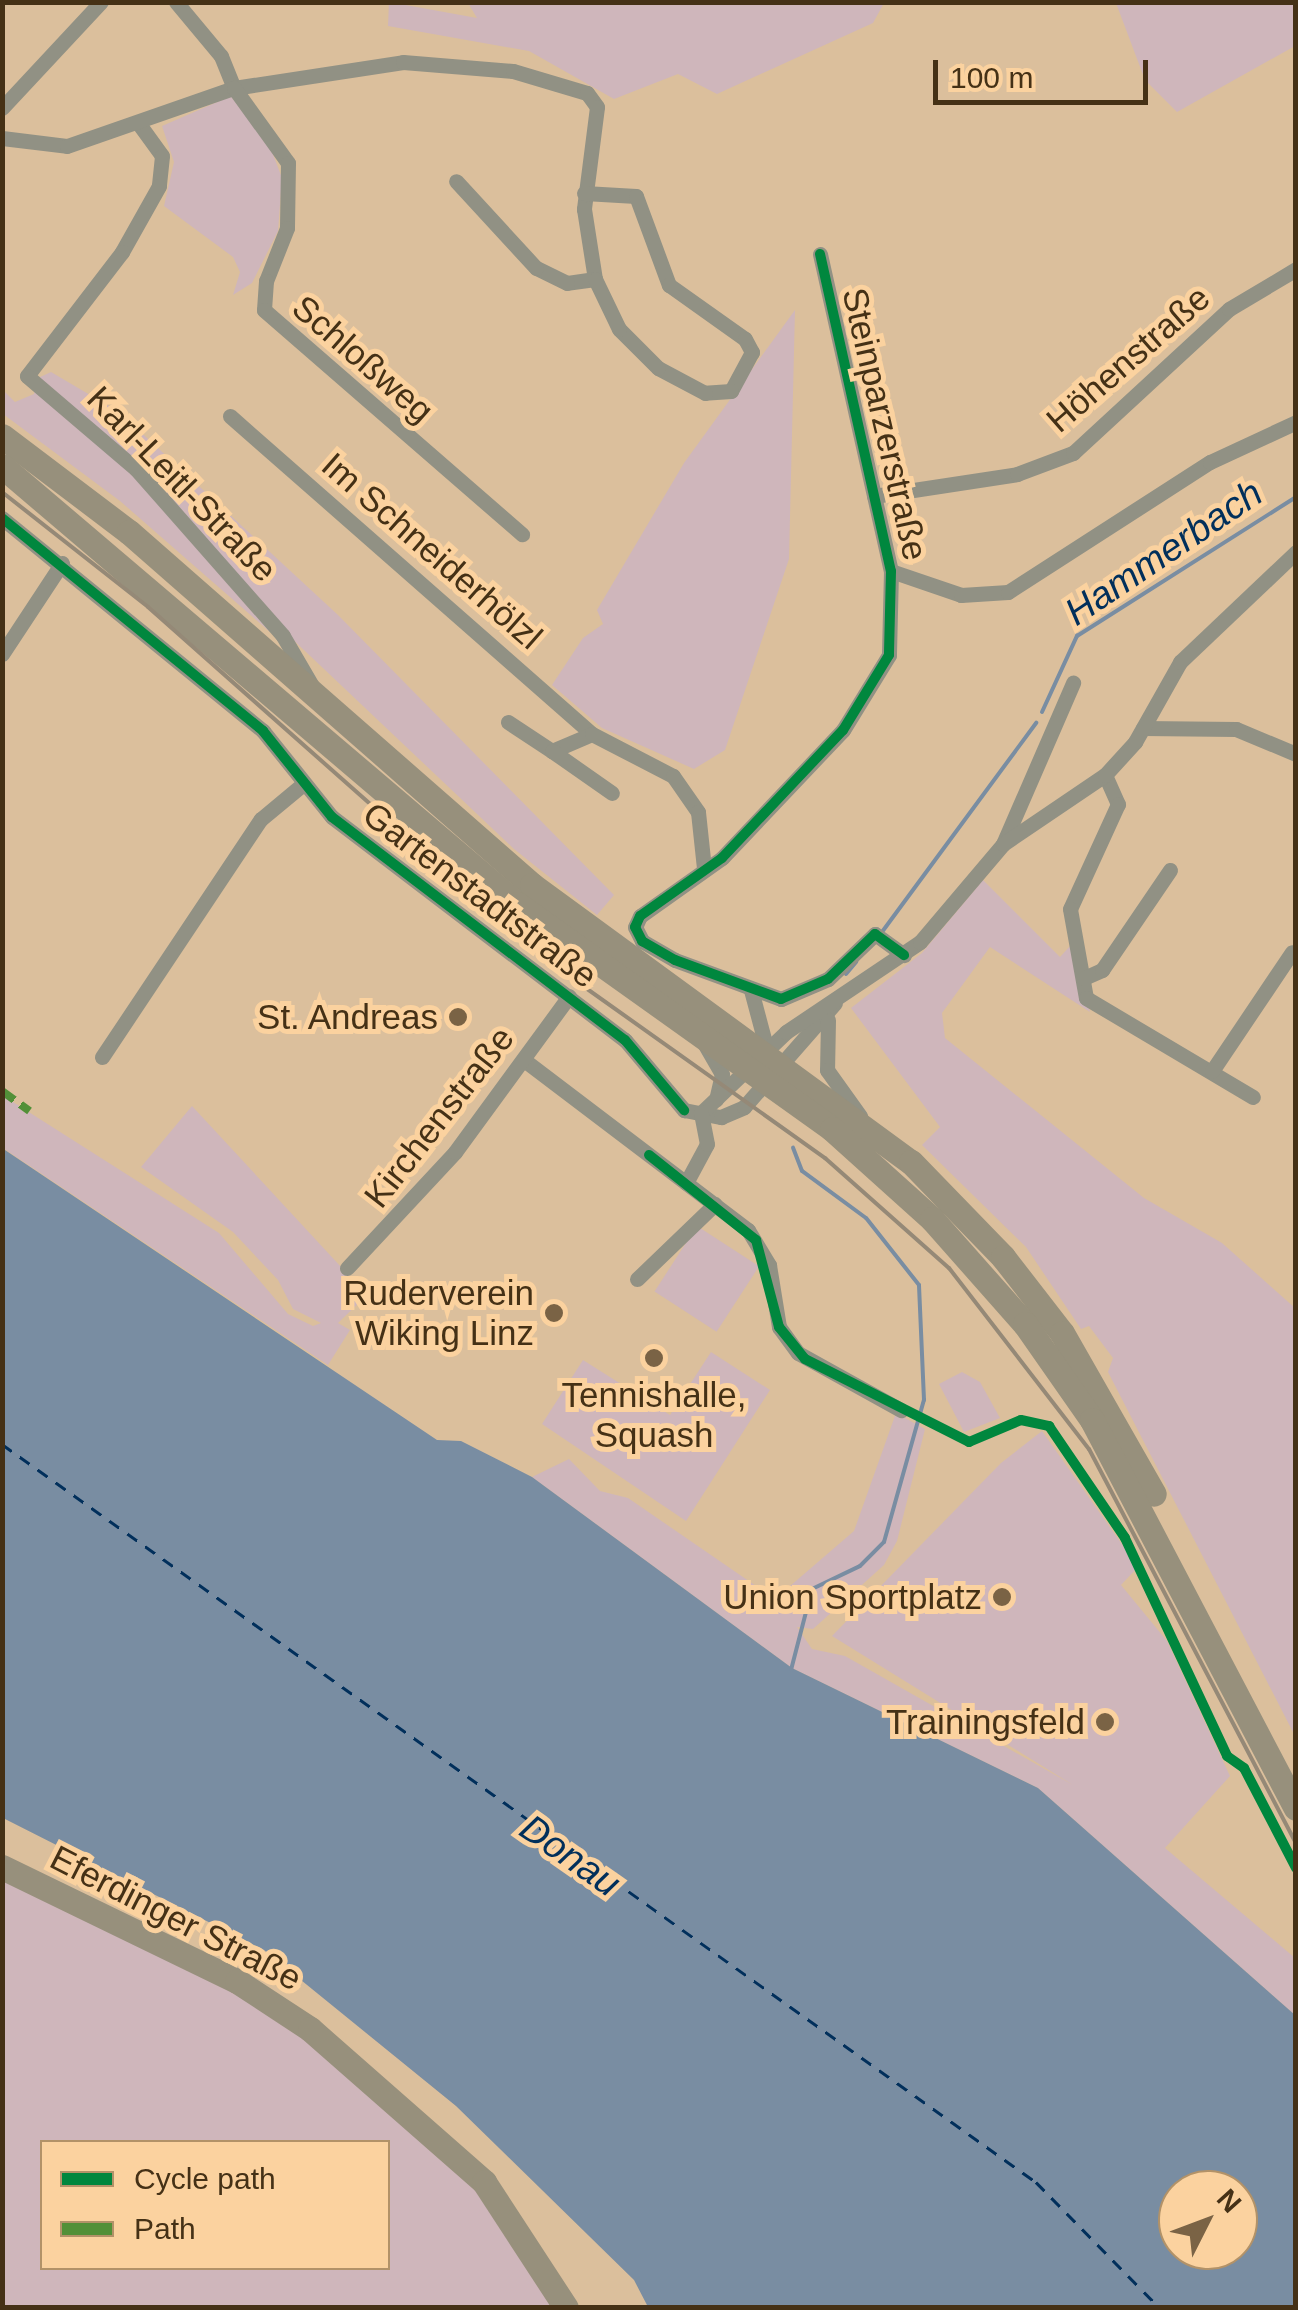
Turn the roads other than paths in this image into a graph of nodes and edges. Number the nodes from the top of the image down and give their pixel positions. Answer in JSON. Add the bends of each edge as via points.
{"nodes":[{"id":1,"x":101,"y":2,"type":"edge"},
{"id":2,"x":176,"y":2,"type":"edge"},
{"id":3,"x":234,"y":88,"type":"junction"},
{"id":4,"x":2,"y":108,"type":"edge"},
{"id":5,"x":138,"y":124,"type":"junction"},
{"id":6,"x":2,"y":138,"type":"edge"},
{"id":7,"x":456,"y":181,"type":"dead end"},
{"id":8,"x":584,"y":193,"type":"junction"},
{"id":9,"x":820,"y":254,"type":"dead end"},
{"id":10,"x":1296,"y":269,"type":"edge"},
{"id":11,"x":594,"y":279,"type":"junction"},
{"id":12,"x":230,"y":416,"type":"dead end"},
{"id":13,"x":1296,"y":422,"type":"edge"},
{"id":14,"x":2,"y":436,"type":"edge"},
{"id":15,"x":2,"y":466,"type":"edge"},
{"id":16,"x":874,"y":496,"type":"junction"},
{"id":17,"x":2,"y":518,"type":"edge"},
{"id":18,"x":522,"y":534,"type":"dead end"},
{"id":19,"x":1296,"y":552,"type":"edge"},
{"id":20,"x":62,"y":563,"type":"junction"},
{"id":21,"x":891,"y":571,"type":"junction"},
{"id":22,"x":2,"y":654,"type":"edge"},
{"id":23,"x":1073,"y":683,"type":"dead end"},
{"id":24,"x":316,"y":696,"type":"junction"},
{"id":25,"x":508,"y":722,"type":"dead end"},
{"id":26,"x":1142,"y":728,"type":"junction"},
{"id":27,"x":592,"y":734,"type":"junction"},
{"id":28,"x":552,"y":751,"type":"junction"},
{"id":29,"x":1296,"y":754,"type":"edge"},
{"id":30,"x":1105,"y":775,"type":"junction"},
{"id":31,"x":302,"y":785,"type":"junction"},
{"id":32,"x":612,"y":793,"type":"dead end"},
{"id":33,"x":1003,"y":844,"type":"junction"},
{"id":34,"x":704,"y":868,"type":"junction"},
{"id":35,"x":1170,"y":870,"type":"dead end"},
{"id":36,"x":1292,"y":952,"type":"dead end"},
{"id":37,"x":904,"y":955,"type":"junction"},
{"id":38,"x":675,"y":960,"type":"junction"},
{"id":39,"x":646,"y":970,"type":"junction"},
{"id":40,"x":1084,"y":978,"type":"junction"},
{"id":41,"x":750,"y":990,"type":"junction"},
{"id":42,"x":569,"y":996,"type":"junction"},
{"id":43,"x":832,"y":1011,"type":"junction"},
{"id":44,"x":702,"y":1040,"type":"junction"},
{"id":45,"x":102,"y":1057,"type":"dead end"},
{"id":46,"x":776,"y":1057,"type":"junction"},
{"id":47,"x":524,"y":1060,"type":"junction"},
{"id":48,"x":1212,"y":1071,"type":"junction"},
{"id":49,"x":758,"y":1076,"type":"junction"},
{"id":50,"x":1253,"y":1097,"type":"dead end"},
{"id":51,"x":716,"y":1100,"type":"junction"},
{"id":52,"x":701,"y":1113,"type":"junction"},
{"id":53,"x":865,"y":1123,"type":"junction"},
{"id":54,"x":686,"y":1183,"type":"junction"},
{"id":55,"x":714,"y":1204,"type":"junction"},
{"id":56,"x":347,"y":1268,"type":"dead end"},
{"id":57,"x":637,"y":1279,"type":"dead end"},
{"id":58,"x":901,"y":1410,"type":"dead end"},
{"id":59,"x":1296,"y":1775,"type":"edge"},
{"id":60,"x":1296,"y":1808,"type":"edge"},
{"id":61,"x":2,"y":1867,"type":"edge"},
{"id":62,"x":566,"y":2308,"type":"edge"}],
"edges":[{"from":1,"to":4,"type":"street"},
{"from":2,"to":3,"type":"street","via":[[221,56]]},
{"from":3,"to":5,"type":"street"},
{"from":3,"to":8,"type":"street","via":[[403,62],[486,67],[577,88],[597,106]]},
{"from":3,"to":18,"type":"street","name":"Schloßweg","via":[[288,163],[287,228],[266,281],[264,310]]},
{"from":5,"to":6,"type":"street","via":[[67,146]]},
{"from":5,"to":24,"type":"street","name":"Karl-Leitl-Straße","via":[[162,156],[159,186],[122,252],[27,376],[136,470],[283,636]]},
{"from":7,"to":11,"type":"street","via":[[536,268],[567,283]]},
{"from":8,"to":11,"type":"street"},
{"from":8,"to":11,"type":"street","via":[[636,196],[646,206],[669,285],[752,352],[731,391],[705,394],[658,368],[619,329]]},
{"from":9,"to":16,"type":"street","name":"Steinparzerstraße"},
{"from":10,"to":16,"type":"street","name":"Höhenstraße","via":[[1229,308],[1072,452],[1018,474]]},
{"from":12,"to":27,"type":"street","name":"Im Schneiderhölzl"},
{"from":13,"to":21,"type":"street","via":[[1210,462],[1008,592],[960,594]]},
{"from":14,"to":24,"type":"main road","via":[[129,532]]},
{"from":15,"to":44,"type":"main road","via":[[492,884]]},
{"from":16,"to":21,"type":"street","name":"Steinparzerstraße"},
{"from":17,"to":20,"type":"street","name":"Gartenstadtstraße"},
{"from":19,"to":26,"type":"street","via":[[1180,662]]},
{"from":20,"to":22,"type":"street"},
{"from":20,"to":31,"type":"street","name":"Gartenstadtstraße","via":[[263,731]]},
{"from":21,"to":34,"type":"street","name":"Steinparzerstraße","via":[[889,655],[872,693],[722,858]]},
{"from":23,"to":33,"type":"street"},
{"from":24,"to":39,"type":"main road","via":[[480,842]]},
{"from":25,"to":28,"type":"street"},
{"from":26,"to":29,"type":"street","via":[[1236,729]]},
{"from":26,"to":30,"type":"street"},
{"from":27,"to":28,"type":"street"},
{"from":27,"to":34,"type":"street","name":"Im Schneiderhölzl","via":[[648,759],[689,792]]},
{"from":28,"to":32,"type":"street"},
{"from":30,"to":33,"type":"street"},
{"from":30,"to":40,"type":"street","via":[[1115,785],[1114,819],[1070,909]]},
{"from":31,"to":42,"type":"street","name":"Gartenstadtstraße","via":[[332,817]]},
{"from":31,"to":45,"type":"street","via":[[261,819]]},
{"from":33,"to":37,"type":"street"},
{"from":34,"to":38,"type":"street","name":"Steinparzerstraße","via":[[637,920],[637,936]]},
{"from":35,"to":40,"type":"street","via":[[1102,970]]},
{"from":36,"to":48,"type":"street"},
{"from":37,"to":41,"type":"street","via":[[882,936],[806,993],[781,999]]},
{"from":37,"to":43,"type":"street"},
{"from":38,"to":39,"type":"street"},
{"from":38,"to":41,"type":"street"},
{"from":39,"to":46,"type":"main road"},
{"from":40,"to":48,"type":"street","via":[[1086,998],[1099,1010]]},
{"from":41,"to":46,"type":"street"},
{"from":42,"to":47,"type":"street","name":"Kirchenstraße"},
{"from":42,"to":52,"type":"street","name":"Gartenstadtstraße","via":[[637,1052],[676,1104]]},
{"from":43,"to":46,"type":"street","via":[[818,1008]]},
{"from":43,"to":53,"type":"street","via":[[828,1070]]},
{"from":44,"to":49,"type":"main road"},
{"from":44,"to":51,"type":"street","via":[[722,1074]]},
{"from":46,"to":49,"type":"street"},
{"from":46,"to":53,"type":"main road"},
{"from":47,"to":54,"type":"street"},
{"from":47,"to":56,"type":"street","name":"Kirchenstraße","via":[[404,1213]]},
{"from":48,"to":50,"type":"street"},
{"from":49,"to":51,"type":"street"},
{"from":49,"to":52,"type":"street","via":[[731,1115]]},
{"from":49,"to":60,"type":"main road","via":[[896,1184],[1025,1324],[1132,1487]]},
{"from":51,"to":52,"type":"street"},
{"from":52,"to":54,"type":"street","via":[[707,1144]]},
{"from":53,"to":59,"type":"main road","via":[[975,1226],[1080,1359]]},
{"from":54,"to":55,"type":"street"},
{"from":55,"to":57,"type":"street"},
{"from":55,"to":58,"type":"street","via":[[762,1248],[790,1345]]},
{"from":61,"to":62,"type":"main road","name":"Eferdinger Straße","via":[[237,1981],[310,2029],[469,2165]]}]}
